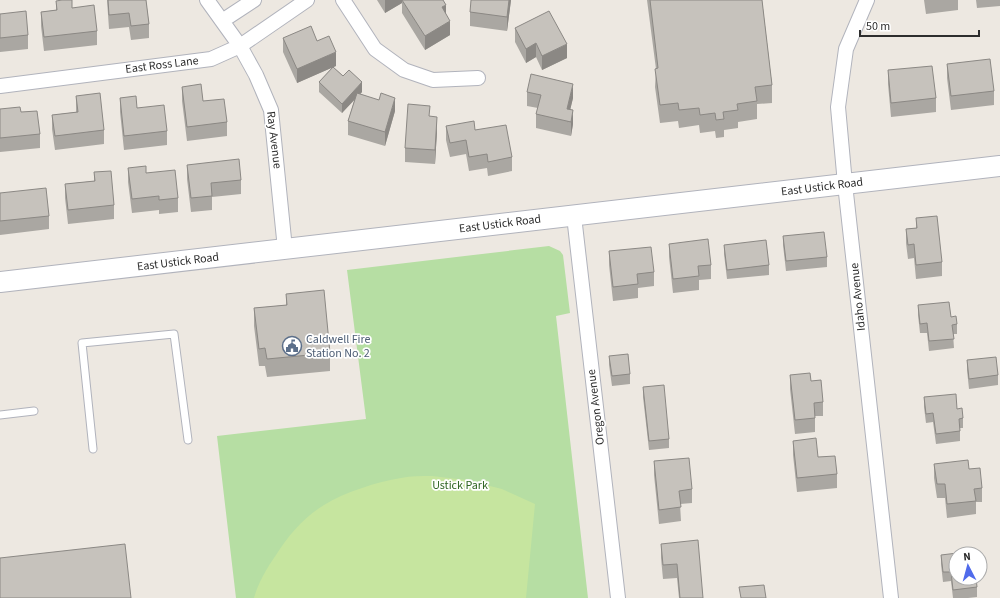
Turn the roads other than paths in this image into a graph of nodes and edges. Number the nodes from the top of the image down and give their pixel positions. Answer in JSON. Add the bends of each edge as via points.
{"nodes":[{"id":1,"x":207,"y":0,"type":"edge"},
{"id":2,"x":254,"y":0,"type":"edge"},
{"id":3,"x":307,"y":0,"type":"edge"},
{"id":4,"x":343,"y":0,"type":"edge"},
{"id":5,"x":867,"y":0,"type":"edge"},
{"id":6,"x":222,"y":22,"type":"junction"},
{"id":7,"x":240,"y":46,"type":"junction"},
{"id":8,"x":478,"y":78,"type":"dead end"},
{"id":9,"x":0,"y":86,"type":"edge"},
{"id":10,"x":1000,"y":166,"type":"edge"},
{"id":11,"x":845,"y":184,"type":"junction"},
{"id":12,"x":574,"y":216,"type":"junction"},
{"id":13,"x":285,"y":249,"type":"junction"},
{"id":14,"x":0,"y":282,"type":"edge"},
{"id":15,"x":34,"y":411,"type":"dead end"},
{"id":16,"x":0,"y":415,"type":"edge"},
{"id":17,"x":188,"y":440,"type":"dead end"},
{"id":18,"x":93,"y":449,"type":"dead end"},
{"id":19,"x":618,"y":598,"type":"edge"},
{"id":20,"x":891,"y":598,"type":"edge"}],
"edges":[{"from":1,"to":6,"type":"street","name":"Ray Avenue"},
{"from":2,"to":6,"type":"street"},
{"from":3,"to":7,"type":"street","name":"East Ross Lane"},
{"from":4,"to":8,"type":"street","via":[[375,49],[404,70],[433,80]]},
{"from":5,"to":11,"type":"street","name":"Idaho Avenue","via":[[846,49],[838,107]]},
{"from":6,"to":7,"type":"street","name":"Ray Avenue"},
{"from":7,"to":9,"type":"street","name":"East Ross Lane","via":[[211,59]]},
{"from":7,"to":13,"type":"street","name":"Ray Avenue","via":[[271,110]]},
{"from":10,"to":11,"type":"main road","name":"East Ustick Road"},
{"from":11,"to":12,"type":"main road","name":"East Ustick Road"},
{"from":11,"to":20,"type":"street","name":"Idaho Avenue"},
{"from":12,"to":13,"type":"main road","name":"East Ustick Road"},
{"from":12,"to":19,"type":"street","name":"Oregon Avenue"},
{"from":13,"to":14,"type":"main road","name":"East Ustick Road"},
{"from":15,"to":16,"type":"lane"},
{"from":17,"to":18,"type":"lane","via":[[174,334],[82,343]]}]}
